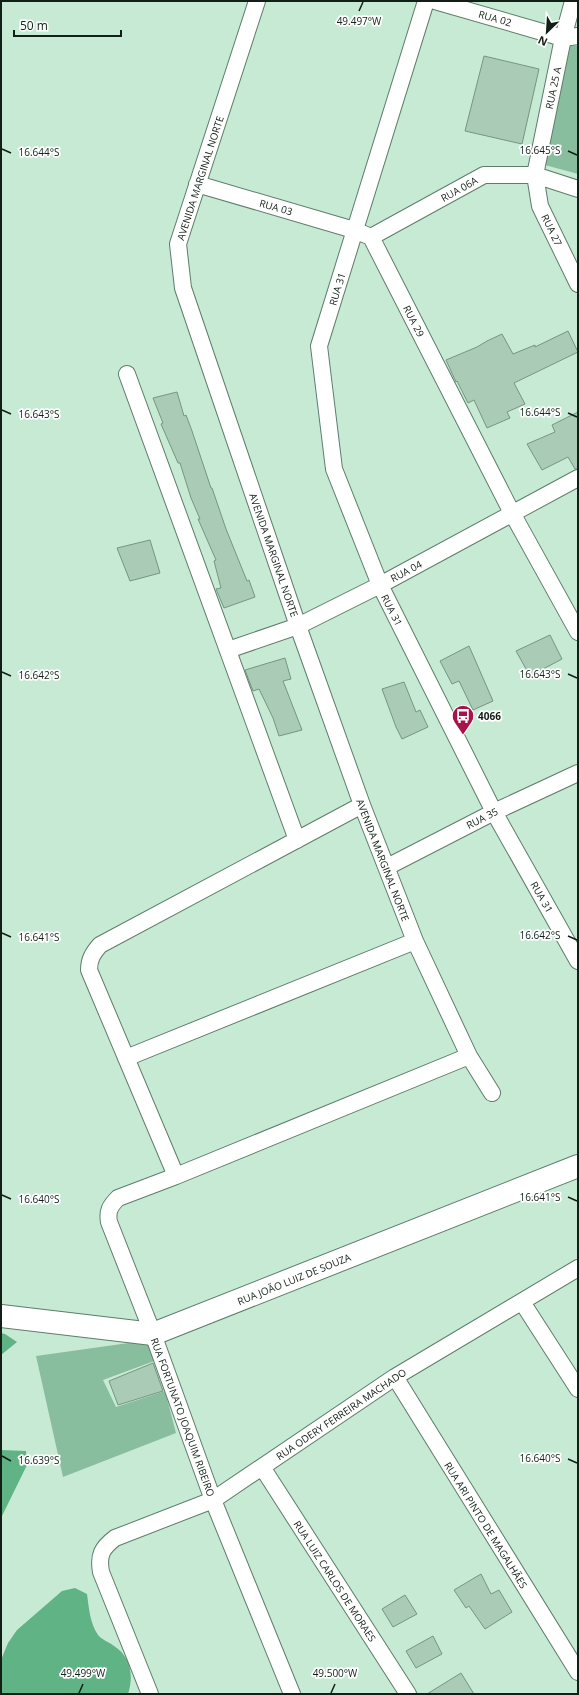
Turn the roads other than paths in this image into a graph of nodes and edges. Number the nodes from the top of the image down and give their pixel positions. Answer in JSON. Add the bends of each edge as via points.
{"nodes":[{"id":1,"x":257,"y":1,"type":"edge"},
{"id":2,"x":426,"y":1,"type":"edge"},
{"id":3,"x":435,"y":1,"type":"edge"},
{"id":4,"x":573,"y":1,"type":"edge"},
{"id":5,"x":570,"y":37,"type":"edge"},
{"id":6,"x":534,"y":175,"type":"junction"},
{"id":7,"x":197,"y":184,"type":"junction"},
{"id":8,"x":578,"y":189,"type":"edge"},
{"id":9,"x":354,"y":230,"type":"junction"},
{"id":10,"x":371,"y":238,"type":"junction"},
{"id":11,"x":578,"y":284,"type":"edge"},
{"id":12,"x":127,"y":374,"type":"dead end"},
{"id":13,"x":578,"y":478,"type":"edge"},
{"id":14,"x":512,"y":513,"type":"junction"},
{"id":15,"x":380,"y":585,"type":"junction"},
{"id":16,"x":298,"y":626,"type":"junction"},
{"id":17,"x":578,"y":632,"type":"edge"},
{"id":18,"x":228,"y":650,"type":"junction"},
{"id":19,"x":578,"y":773,"type":"edge"},
{"id":20,"x":362,"y":805,"type":"junction"},
{"id":21,"x":494,"y":812,"type":"junction"},
{"id":22,"x":297,"y":840,"type":"junction"},
{"id":23,"x":387,"y":867,"type":"junction"},
{"id":24,"x":415,"y":941,"type":"junction"},
{"id":25,"x":578,"y":960,"type":"edge"},
{"id":26,"x":469,"y":1056,"type":"junction"},
{"id":27,"x":126,"y":1058,"type":"junction"},
{"id":28,"x":492,"y":1093,"type":"dead end"},
{"id":29,"x":578,"y":1166,"type":"edge"},
{"id":30,"x":176,"y":1176,"type":"junction"},
{"id":31,"x":578,"y":1268,"type":"edge"},
{"id":32,"x":522,"y":1302,"type":"junction"},
{"id":33,"x":1,"y":1316,"type":"edge"},
{"id":34,"x":153,"y":1334,"type":"junction"},
{"id":35,"x":395,"y":1377,"type":"junction"},
{"id":36,"x":578,"y":1389,"type":"edge"},
{"id":37,"x":262,"y":1467,"type":"junction"},
{"id":38,"x":214,"y":1500,"type":"junction"},
{"id":39,"x":578,"y":1672,"type":"edge"},
{"id":40,"x":150,"y":1694,"type":"edge"},
{"id":41,"x":292,"y":1694,"type":"edge"},
{"id":42,"x":408,"y":1694,"type":"edge"}],
"edges":[{"from":1,"to":7,"type":"street","name":"AVENIDA MARGINAL NORTE"},
{"from":2,"to":9,"type":"street"},
{"from":3,"to":5,"type":"street","name":"RUA 02"},
{"from":4,"to":5,"type":"street","name":"RUA 25 A"},
{"from":5,"to":6,"type":"street","name":"RUA 25 A"},
{"from":6,"to":8,"type":"street","name":"RUA 06A"},
{"from":6,"to":10,"type":"street","name":"RUA 06A","via":[[484,175]]},
{"from":6,"to":11,"type":"street","name":"RUA 27","via":[[540,206]]},
{"from":7,"to":9,"type":"street","name":"RUA 03"},
{"from":7,"to":16,"type":"street","name":"AVENIDA MARGINAL NORTE","via":[[178,244],[182,288]]},
{"from":9,"to":10,"type":"street"},
{"from":9,"to":15,"type":"street","name":"RUA 31","via":[[319,346],[334,469]]},
{"from":10,"to":14,"type":"street","name":"RUA 29"},
{"from":12,"to":18,"type":"street"},
{"from":13,"to":14,"type":"street","name":"RUA 04"},
{"from":14,"to":15,"type":"street","name":"RUA 04"},
{"from":14,"to":17,"type":"street","name":"RUA 29"},
{"from":15,"to":16,"type":"street","name":"RUA 04"},
{"from":15,"to":21,"type":"street","name":"RUA 31"},
{"from":16,"to":18,"type":"street","name":"RUA 04"},
{"from":16,"to":20,"type":"street","name":"AVENIDA MARGINAL NORTE"},
{"from":18,"to":22,"type":"street"},
{"from":19,"to":21,"type":"street","name":"RUA 35"},
{"from":20,"to":22,"type":"street"},
{"from":20,"to":23,"type":"street","name":"AVENIDA MARGINAL NORTE"},
{"from":21,"to":23,"type":"street","name":"RUA 35"},
{"from":21,"to":25,"type":"street","name":"RUA 31"},
{"from":22,"to":27,"type":"street","via":[[100,945],[92,954],[89,970]]},
{"from":23,"to":24,"type":"street","name":"AVENIDA MARGINAL NORTE"},
{"from":24,"to":26,"type":"street","name":"AVENIDA MARGINAL NORTE"},
{"from":24,"to":27,"type":"street"},
{"from":26,"to":28,"type":"street","name":"AVENIDA MARGINAL NORTE"},
{"from":26,"to":30,"type":"street"},
{"from":27,"to":30,"type":"street"},
{"from":29,"to":34,"type":"street","name":"RUA JOÃO LUIZ DE SOUZA"},
{"from":30,"to":34,"type":"street","name":"RUA FORTUNATO JOAQUIM RIBEIRO","via":[[118,1198],[107,1213]]},
{"from":31,"to":32,"type":"street","name":"RUA ODERY FERREIRA MACHADO"},
{"from":32,"to":35,"type":"street","name":"RUA ODERY FERREIRA MACHADO"},
{"from":32,"to":36,"type":"street"},
{"from":33,"to":34,"type":"street","name":"RUA JOÃO LUIZ DE SOUZA"},
{"from":34,"to":38,"type":"street","name":"RUA FORTUNATO JOAQUIM RIBEIRO"},
{"from":35,"to":37,"type":"street","name":"RUA ODERY FERREIRA MACHADO"},
{"from":35,"to":39,"type":"street","name":"RUA ARI PINTO DE MAGALHÃES"},
{"from":37,"to":38,"type":"street","name":"RUA ODERY FERREIRA MACHADO"},
{"from":37,"to":42,"type":"street","name":"RUA LUIZ CARLOS DE MORAES"},
{"from":38,"to":40,"type":"street","name":"RUA ODERY FERREIRA MACHADO","via":[[116,1538],[107,1544],[102,1552],[99,1562],[101,1572]]},
{"from":38,"to":41,"type":"street","name":"RUA FORTUNATO JOAQUIM RIBEIRO"}]}
